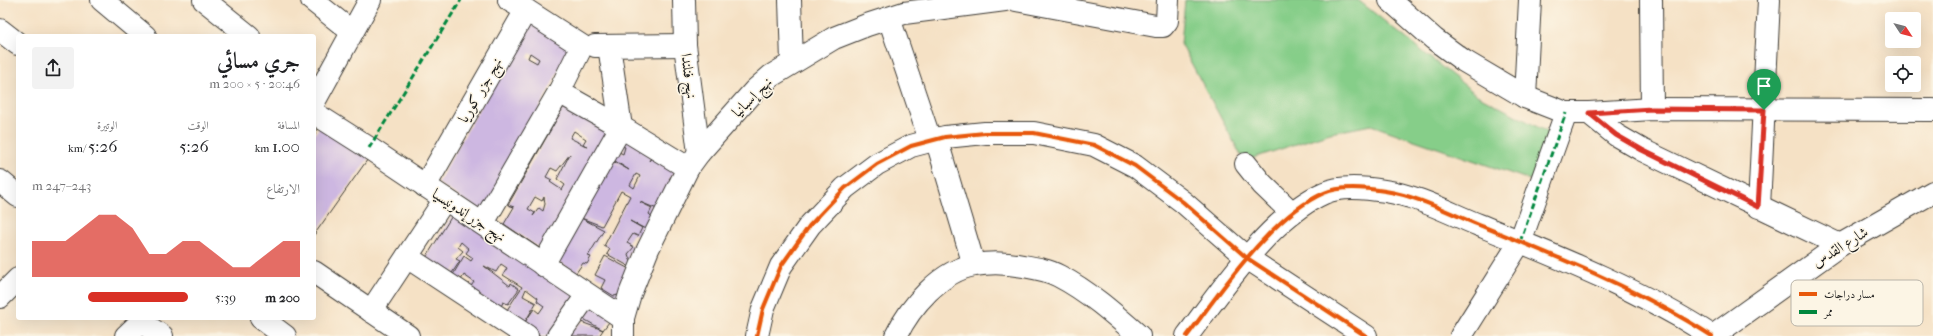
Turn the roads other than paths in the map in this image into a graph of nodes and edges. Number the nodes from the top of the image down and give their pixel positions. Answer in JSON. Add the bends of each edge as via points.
{"nodes":[{"id":1,"x":102,"y":0,"type":"edge"},
{"id":2,"x":312,"y":0,"type":"edge"},
{"id":3,"x":370,"y":0,"type":"edge"},
{"id":4,"x":684,"y":0,"type":"edge"},
{"id":5,"x":790,"y":0,"type":"edge"},
{"id":6,"x":1004,"y":0,"type":"edge"},
{"id":7,"x":1016,"y":0,"type":"edge"},
{"id":8,"x":1168,"y":0,"type":"edge"},
{"id":9,"x":1390,"y":0,"type":"edge"},
{"id":10,"x":1530,"y":0,"type":"edge"},
{"id":11,"x":1651,"y":0,"type":"edge"},
{"id":12,"x":1769,"y":0,"type":"edge"},
{"id":13,"x":210,"y":2,"type":"edge"},
{"id":14,"x":518,"y":5,"type":"edge"},
{"id":15,"x":899,"y":10,"type":"edge"},
{"id":16,"x":1122,"y":10,"type":"edge"},
{"id":17,"x":352,"y":32,"type":"junction"},
{"id":18,"x":143,"y":34,"type":"edge"},
{"id":19,"x":247,"y":34,"type":"edge"},
{"id":20,"x":685,"y":45,"type":"junction"},
{"id":21,"x":582,"y":46,"type":"junction"},
{"id":22,"x":609,"y":46,"type":"junction"},
{"id":23,"x":792,"y":62,"type":"junction"},
{"id":24,"x":559,"y":92,"type":"junction"},
{"id":25,"x":316,"y":94,"type":"edge"},
{"id":26,"x":1525,"y":97,"type":"junction"},
{"id":27,"x":1652,"y":109,"type":"junction"},
{"id":28,"x":1764,"y":110,"type":"junction"},
{"id":29,"x":1933,"y":110,"type":"edge"},
{"id":30,"x":1566,"y":113,"type":"junction"},
{"id":31,"x":1589,"y":113,"type":"junction"},
{"id":32,"x":316,"y":114,"type":"edge"},
{"id":33,"x":621,"y":127,"type":"junction"},
{"id":34,"x":933,"y":139,"type":"junction"},
{"id":35,"x":694,"y":160,"type":"junction"},
{"id":36,"x":1246,"y":164,"type":"dead end"},
{"id":37,"x":0,"y":181,"type":"edge"},
{"id":38,"x":425,"y":186,"type":"junction"},
{"id":39,"x":1933,"y":192,"type":"edge"},
{"id":40,"x":16,"y":194,"type":"edge"},
{"id":41,"x":446,"y":199,"type":"junction"},
{"id":42,"x":1758,"y":207,"type":"junction"},
{"id":43,"x":1292,"y":212,"type":"junction"},
{"id":44,"x":483,"y":223,"type":"junction"},
{"id":45,"x":1520,"y":242,"type":"junction"},
{"id":46,"x":1840,"y":245,"type":"junction"},
{"id":47,"x":407,"y":256,"type":"junction"},
{"id":48,"x":1247,"y":258,"type":"junction"},
{"id":49,"x":543,"y":265,"type":"junction"},
{"id":50,"x":974,"y":265,"type":"junction"},
{"id":51,"x":316,"y":273,"type":"edge"},
{"id":52,"x":1791,"y":280,"type":"edge"},
{"id":53,"x":1791,"y":280,"type":"edge"},
{"id":54,"x":16,"y":281,"type":"edge"},
{"id":55,"x":587,"y":295,"type":"junction"},
{"id":56,"x":0,"y":297,"type":"edge"},
{"id":57,"x":371,"y":311,"type":"junction"},
{"id":58,"x":264,"y":320,"type":"edge"},
{"id":59,"x":137,"y":325,"type":"edge"},
{"id":60,"x":623,"y":327,"type":"edge"},
{"id":61,"x":162,"y":336,"type":"edge"},
{"id":62,"x":285,"y":336,"type":"edge"},
{"id":63,"x":408,"y":336,"type":"edge"},
{"id":64,"x":527,"y":336,"type":"edge"},
{"id":65,"x":558,"y":336,"type":"edge"},
{"id":66,"x":757,"y":336,"type":"edge"},
{"id":67,"x":896,"y":336,"type":"edge"},
{"id":68,"x":1139,"y":336,"type":"edge"},
{"id":69,"x":1187,"y":336,"type":"edge"},
{"id":70,"x":1366,"y":336,"type":"edge"},
{"id":71,"x":1461,"y":336,"type":"edge"},
{"id":72,"x":1713,"y":336,"type":"edge"}],
"edges":[{"from":1,"to":18,"type":"street"},
{"from":2,"to":17,"type":"street"},
{"from":3,"to":17,"type":"street"},
{"from":4,"to":20,"type":"street","name":"نهج فنلندا"},
{"from":5,"to":23,"type":"street"},
{"from":6,"to":15,"type":"street","name":"نهج إسبانيا"},
{"from":7,"to":16,"type":"street"},
{"from":8,"to":16,"type":"street","via":[[1167,21],[1163,26]]},
{"from":9,"to":26,"type":"street","via":[[1434,39],[1464,61]]},
{"from":10,"to":26,"type":"street"},
{"from":11,"to":27,"type":"street"},
{"from":12,"to":28,"type":"street"},
{"from":13,"to":19,"type":"street"},
{"from":14,"to":21,"type":"street"},
{"from":14,"to":38,"type":"street","name":"نهج جزر كوريا"},
{"from":15,"to":23,"type":"street","name":"نهج إسبانيا","via":[[834,38]]},
{"from":15,"to":34,"type":"street"},
{"from":17,"to":25,"type":"street"},
{"from":20,"to":22,"type":"street"},
{"from":20,"to":35,"type":"street","name":"نهج فنلندا"},
{"from":21,"to":22,"type":"street"},
{"from":21,"to":24,"type":"street"},
{"from":22,"to":33,"type":"street"},
{"from":23,"to":35,"type":"street","name":"نهج إسبانيا","via":[[755,90]]},
{"from":24,"to":33,"type":"street"},
{"from":24,"to":44,"type":"street"},
{"from":26,"to":30,"type":"street"},
{"from":27,"to":28,"type":"street"},
{"from":27,"to":31,"type":"street"},
{"from":28,"to":29,"type":"street"},
{"from":28,"to":42,"type":"street"},
{"from":30,"to":31,"type":"street"},
{"from":30,"to":45,"type":"street"},
{"from":31,"to":42,"type":"street","via":[[1616,135],[1642,150]]},
{"from":32,"to":38,"type":"street","name":"نهج جزر إندونيسيا"},
{"from":33,"to":35,"type":"street"},
{"from":33,"to":49,"type":"street"},
{"from":34,"to":48,"type":"street","via":[[985,133],[1034,133],[1094,145],[1135,166],[1183,202]]},
{"from":34,"to":50,"type":"street"},
{"from":34,"to":66,"type":"street","via":[[910,146],[877,164],[845,188],[810,225],[781,266],[763,310]]},
{"from":35,"to":60,"type":"street","name":"نهج إسبانيا","via":[[648,250],[630,294]]},
{"from":36,"to":43,"type":"street","via":[[1262,184]]},
{"from":37,"to":40,"type":"street"},
{"from":38,"to":41,"type":"street","name":"نهج جزر إندونيسيا"},
{"from":39,"to":46,"type":"street","name":"شارع القدس"},
{"from":41,"to":44,"type":"street","name":"نهج جزر إندونيسيا"},
{"from":41,"to":47,"type":"street"},
{"from":42,"to":46,"type":"street"},
{"from":43,"to":45,"type":"street","via":[[1324,193],[1352,188],[1386,191],[1411,197]]},
{"from":43,"to":48,"type":"street"},
{"from":44,"to":49,"type":"street","name":"نهج جزر إندونيسيا"},
{"from":45,"to":71,"type":"street"},
{"from":45,"to":72,"type":"street","via":[[1664,308]]},
{"from":46,"to":53,"type":"street","name":"شارع القدس"},
{"from":47,"to":57,"type":"street"},
{"from":47,"to":64,"type":"street"},
{"from":48,"to":69,"type":"street"},
{"from":48,"to":70,"type":"street"},
{"from":49,"to":55,"type":"street","name":"نهج جزر إندونيسيا"},
{"from":50,"to":67,"type":"street","via":[[952,274],[933,287],[916,304]]},
{"from":50,"to":68,"type":"street","via":[[1017,265],[1038,268],[1057,275],[1078,287]]},
{"from":51,"to":57,"type":"street"},
{"from":52,"to":72,"type":"street","name":"شارع القدس"},
{"from":54,"to":56,"type":"street"},
{"from":55,"to":60,"type":"street","name":"نهج جزر إندونيسيا"},
{"from":55,"to":65,"type":"street"},
{"from":57,"to":63,"type":"street"},
{"from":58,"to":62,"type":"street"},
{"from":59,"to":61,"type":"street"}]}
